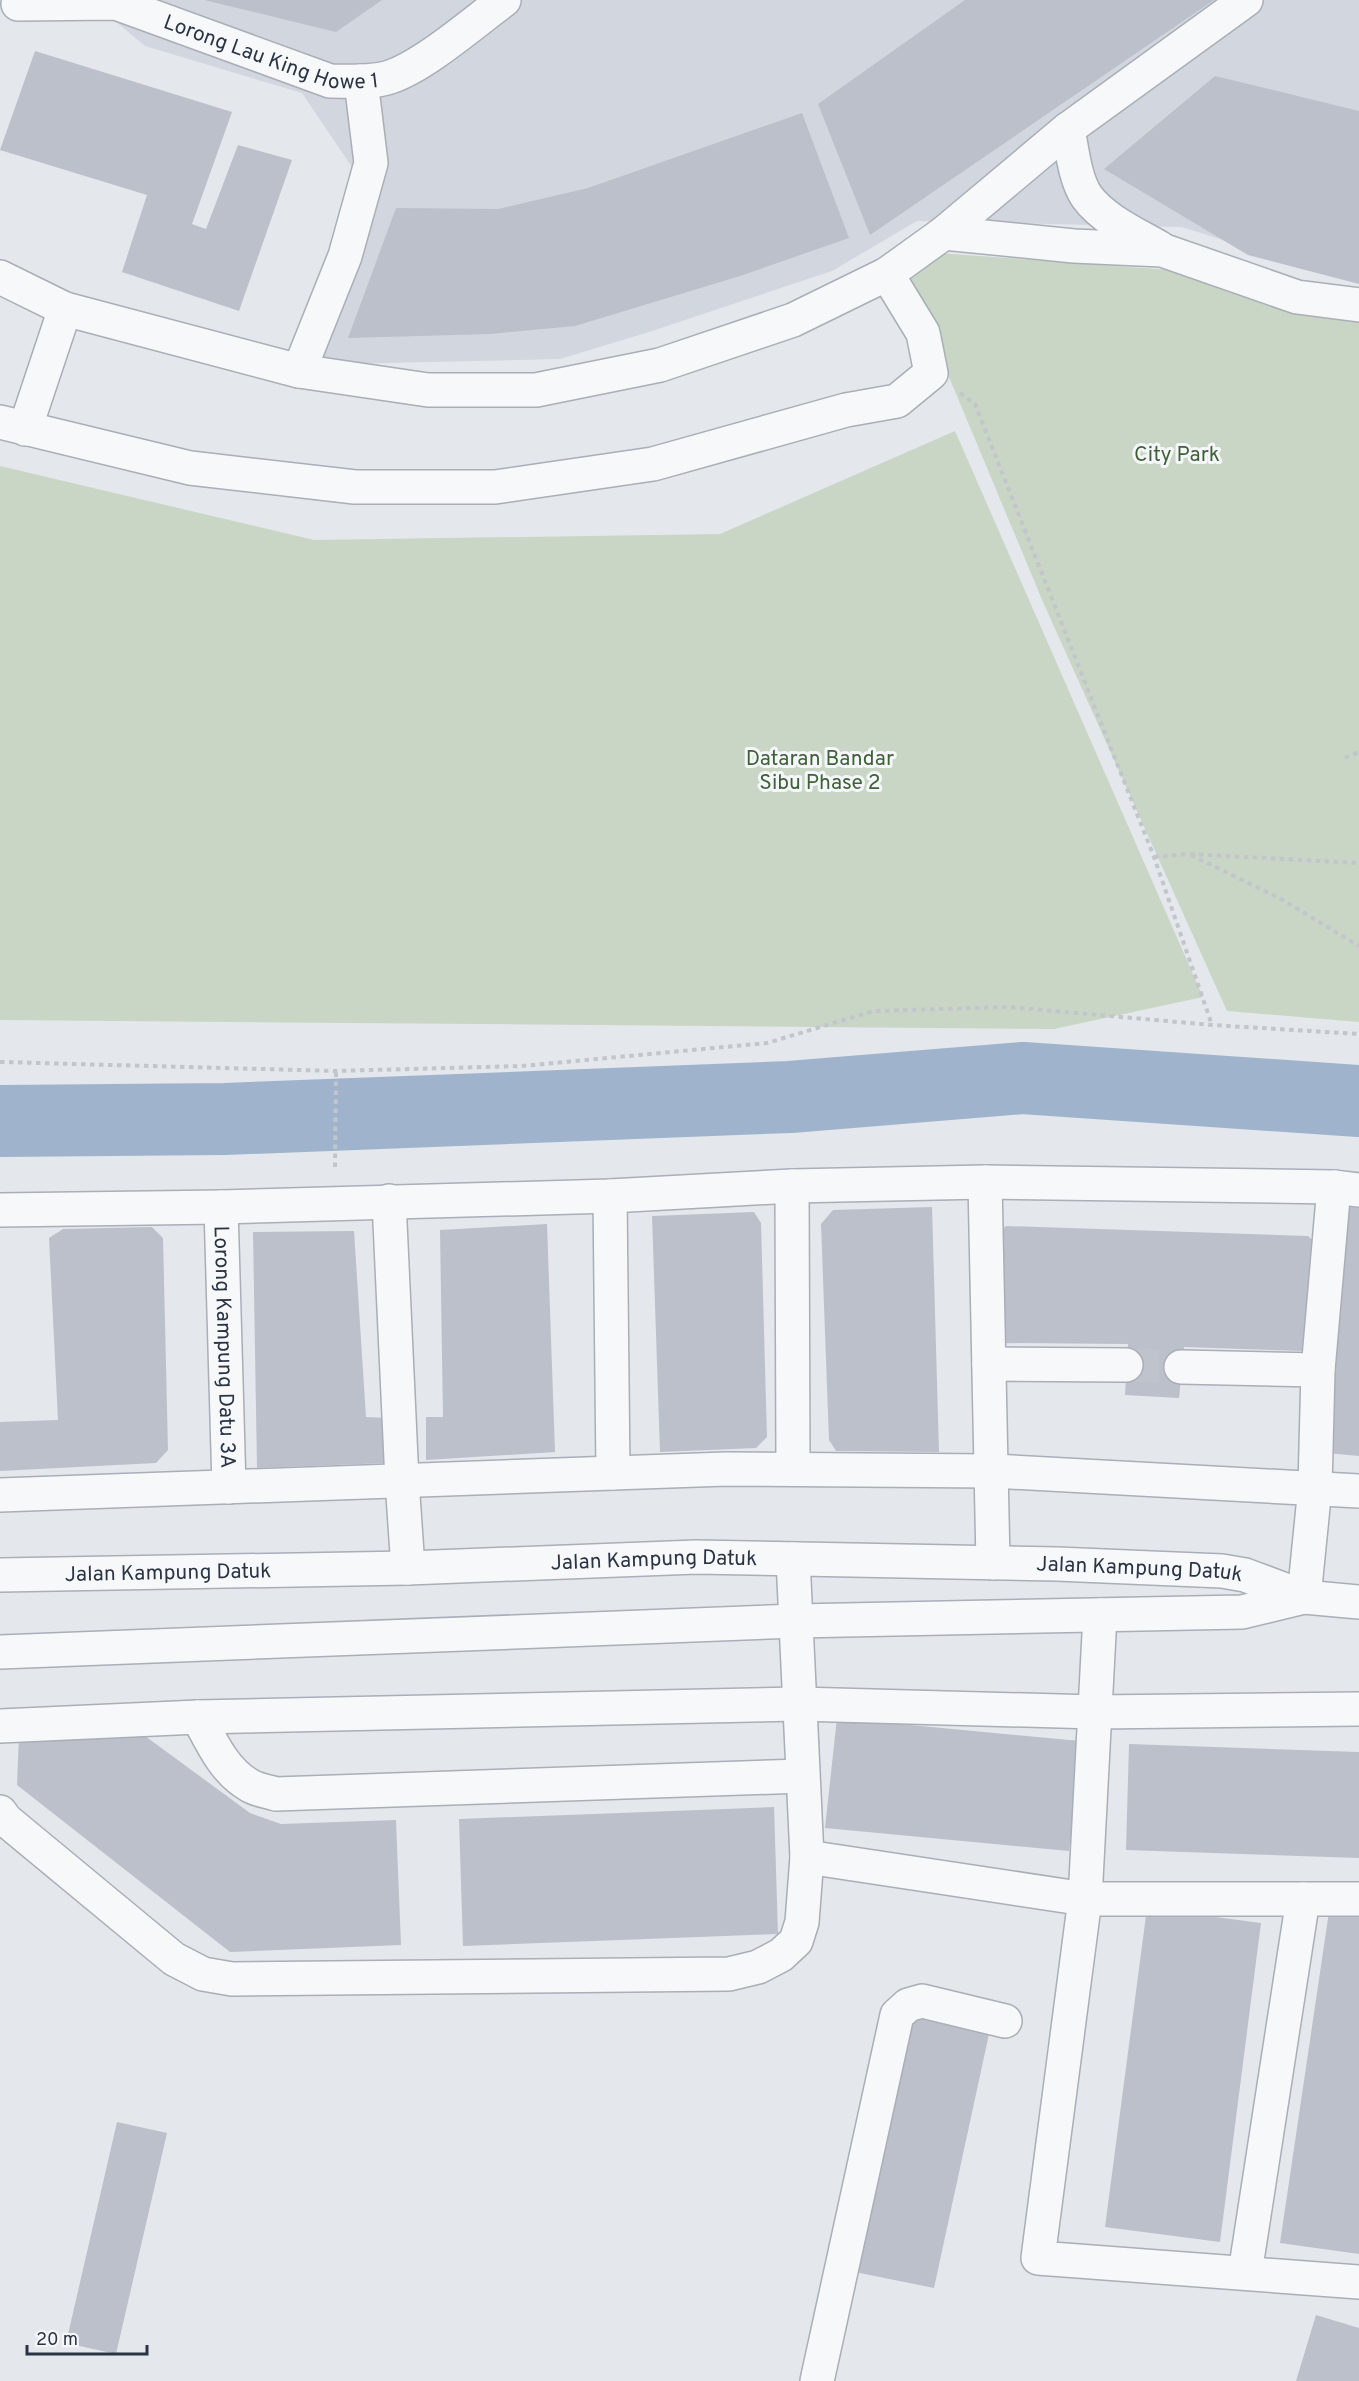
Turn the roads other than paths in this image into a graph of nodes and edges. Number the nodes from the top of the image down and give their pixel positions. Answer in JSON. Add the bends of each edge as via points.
{"nodes":[{"id":1,"x":504,"y":0,"type":"edge"},
{"id":2,"x":1246,"y":0,"type":"edge"},
{"id":3,"x":16,"y":5,"type":"edge"},
{"id":4,"x":361,"y":81,"type":"junction"},
{"id":5,"x":1068,"y":129,"type":"junction"},
{"id":6,"x":944,"y":233,"type":"junction"},
{"id":7,"x":1162,"y":250,"type":"junction"},
{"id":8,"x":887,"y":274,"type":"junction"},
{"id":9,"x":0,"y":277,"type":"edge"},
{"id":10,"x":1359,"y":305,"type":"edge"},
{"id":11,"x":65,"y":309,"type":"junction"},
{"id":12,"x":299,"y":371,"type":"junction"},
{"id":13,"x":12,"y":425,"type":"edge"},
{"id":14,"x":986,"y":1182,"type":"junction"},
{"id":15,"x":792,"y":1186,"type":"junction"},
{"id":16,"x":1346,"y":1189,"type":"edge"},
{"id":17,"x":610,"y":1196,"type":"junction"},
{"id":18,"x":389,"y":1202,"type":"junction"},
{"id":19,"x":221,"y":1207,"type":"junction"},
{"id":20,"x":0,"y":1210,"type":"edge"},
{"id":21,"x":989,"y":1364,"type":"junction"},
{"id":22,"x":1126,"y":1365,"type":"tunnel mouth"},
{"id":23,"x":1181,"y":1366,"type":"tunnel mouth"},
{"id":24,"x":1318,"y":1370,"type":"junction"},
{"id":25,"x":793,"y":1469,"type":"junction"},
{"id":26,"x":993,"y":1471,"type":"junction"},
{"id":27,"x":613,"y":1473,"type":"junction"},
{"id":28,"x":402,"y":1481,"type":"junction"},
{"id":29,"x":229,"y":1487,"type":"junction"},
{"id":30,"x":1315,"y":1487,"type":"junction"},
{"id":31,"x":1359,"y":1491,"type":"edge"},
{"id":32,"x":0,"y":1495,"type":"edge"},
{"id":33,"x":792,"y":1559,"type":"junction"},
{"id":34,"x":993,"y":1563,"type":"junction"},
{"id":35,"x":408,"y":1568,"type":"junction"},
{"id":36,"x":0,"y":1575,"type":"edge"},
{"id":37,"x":1304,"y":1597,"type":"junction"},
{"id":38,"x":1359,"y":1602,"type":"edge"},
{"id":39,"x":1100,"y":1615,"type":"junction"},
{"id":40,"x":796,"y":1621,"type":"junction"},
{"id":41,"x":0,"y":1652,"type":"edge"},
{"id":42,"x":799,"y":1704,"type":"junction"},
{"id":43,"x":1359,"y":1709,"type":"edge"},
{"id":44,"x":1095,"y":1712,"type":"junction"},
{"id":45,"x":198,"y":1717,"type":"junction"},
{"id":46,"x":0,"y":1726,"type":"edge"},
{"id":47,"x":802,"y":1776,"type":"junction"},
{"id":48,"x":0,"y":1812,"type":"edge"},
{"id":49,"x":807,"y":1857,"type":"junction"},
{"id":50,"x":1085,"y":1899,"type":"junction"},
{"id":51,"x":1303,"y":1899,"type":"junction"},
{"id":52,"x":1359,"y":1899,"type":"edge"},
{"id":53,"x":1005,"y":2021,"type":"dead end"},
{"id":54,"x":1245,"y":2273,"type":"junction"},
{"id":55,"x":1359,"y":2282,"type":"edge"},
{"id":56,"x":817,"y":2381,"type":"edge"}],
"edges":[{"from":1,"to":4,"type":"street","name":"Lorong Lau King Howe 1","via":[[420,61],[389,78]]},
{"from":2,"to":5,"type":"street"},
{"from":3,"to":4,"type":"street","name":"Lorong Lau King Howe 1","via":[[116,3],[330,81]]},
{"from":4,"to":12,"type":"street","via":[[371,163],[345,256]]},
{"from":5,"to":6,"type":"street"},
{"from":5,"to":7,"type":"street","via":[[1086,196],[1105,214]]},
{"from":6,"to":7,"type":"street"},
{"from":6,"to":8,"type":"street"},
{"from":7,"to":10,"type":"street","via":[[1297,297]]},
{"from":8,"to":12,"type":"street","via":[[793,320],[660,365],[536,390],[428,390]]},
{"from":8,"to":13,"type":"street","via":[[923,333],[931,373],[897,401],[846,410],[652,464],[495,486],[355,487],[190,468]]},
{"from":9,"to":11,"type":"street"},
{"from":11,"to":12,"type":"street"},
{"from":11,"to":13,"type":"street"},
{"from":14,"to":15,"type":"street"},
{"from":14,"to":16,"type":"street"},
{"from":14,"to":21,"type":"street"},
{"from":15,"to":17,"type":"street"},
{"from":15,"to":25,"type":"street"},
{"from":16,"to":24,"type":"street"},
{"from":17,"to":18,"type":"street"},
{"from":17,"to":27,"type":"street"},
{"from":18,"to":19,"type":"street"},
{"from":18,"to":28,"type":"street"},
{"from":19,"to":20,"type":"street"},
{"from":19,"to":29,"type":"street","name":"Lorong Kampung Datu 3A"},
{"from":21,"to":22,"type":"street"},
{"from":21,"to":26,"type":"street"},
{"from":23,"to":24,"type":"street"},
{"from":24,"to":30,"type":"street"},
{"from":25,"to":26,"type":"street"},
{"from":25,"to":27,"type":"street"},
{"from":26,"to":30,"type":"street"},
{"from":26,"to":34,"type":"street"},
{"from":27,"to":28,"type":"street"},
{"from":28,"to":29,"type":"street"},
{"from":28,"to":35,"type":"street"},
{"from":29,"to":32,"type":"street"},
{"from":30,"to":31,"type":"street"},
{"from":30,"to":37,"type":"street"},
{"from":33,"to":34,"type":"street","name":"Jalan Kampung Datuk"},
{"from":33,"to":35,"type":"street","name":"Jalan Kampung Datuk","via":[[696,1557]]},
{"from":33,"to":40,"type":"street"},
{"from":34,"to":37,"type":"street","name":"Jalan Kampung Datuk","via":[[1222,1571],[1245,1575]]},
{"from":35,"to":36,"type":"street","name":"Jalan Kampung Datuk"},
{"from":37,"to":38,"type":"street","name":"Jalan Kampung Datuk"},
{"from":37,"to":39,"type":"street","name":"Jalan Kampung Datuk","via":[[1242,1612]]},
{"from":39,"to":40,"type":"street","name":"Jalan Kampung Datuk"},
{"from":39,"to":44,"type":"street"},
{"from":40,"to":41,"type":"street","name":"Jalan Kampung Datuk"},
{"from":40,"to":42,"type":"street"},
{"from":42,"to":44,"type":"street"},
{"from":42,"to":45,"type":"street"},
{"from":42,"to":47,"type":"street"},
{"from":43,"to":44,"type":"street"},
{"from":44,"to":50,"type":"street"},
{"from":45,"to":46,"type":"street"},
{"from":45,"to":47,"type":"street","via":[[233,1772],[249,1786],[276,1794]]},
{"from":47,"to":49,"type":"street"},
{"from":48,"to":49,"type":"street","via":[[174,1959],[203,1974],[232,1979],[729,1974],[758,1967],[781,1955],[796,1941],[802,1922]]},
{"from":49,"to":50,"type":"street"},
{"from":50,"to":51,"type":"street"},
{"from":50,"to":54,"type":"street","via":[[1038,2258]]},
{"from":51,"to":52,"type":"street"},
{"from":51,"to":54,"type":"street"},
{"from":53,"to":56,"type":"street","via":[[922,2001],[908,2005],[897,2015]]},
{"from":54,"to":55,"type":"street"}]}
